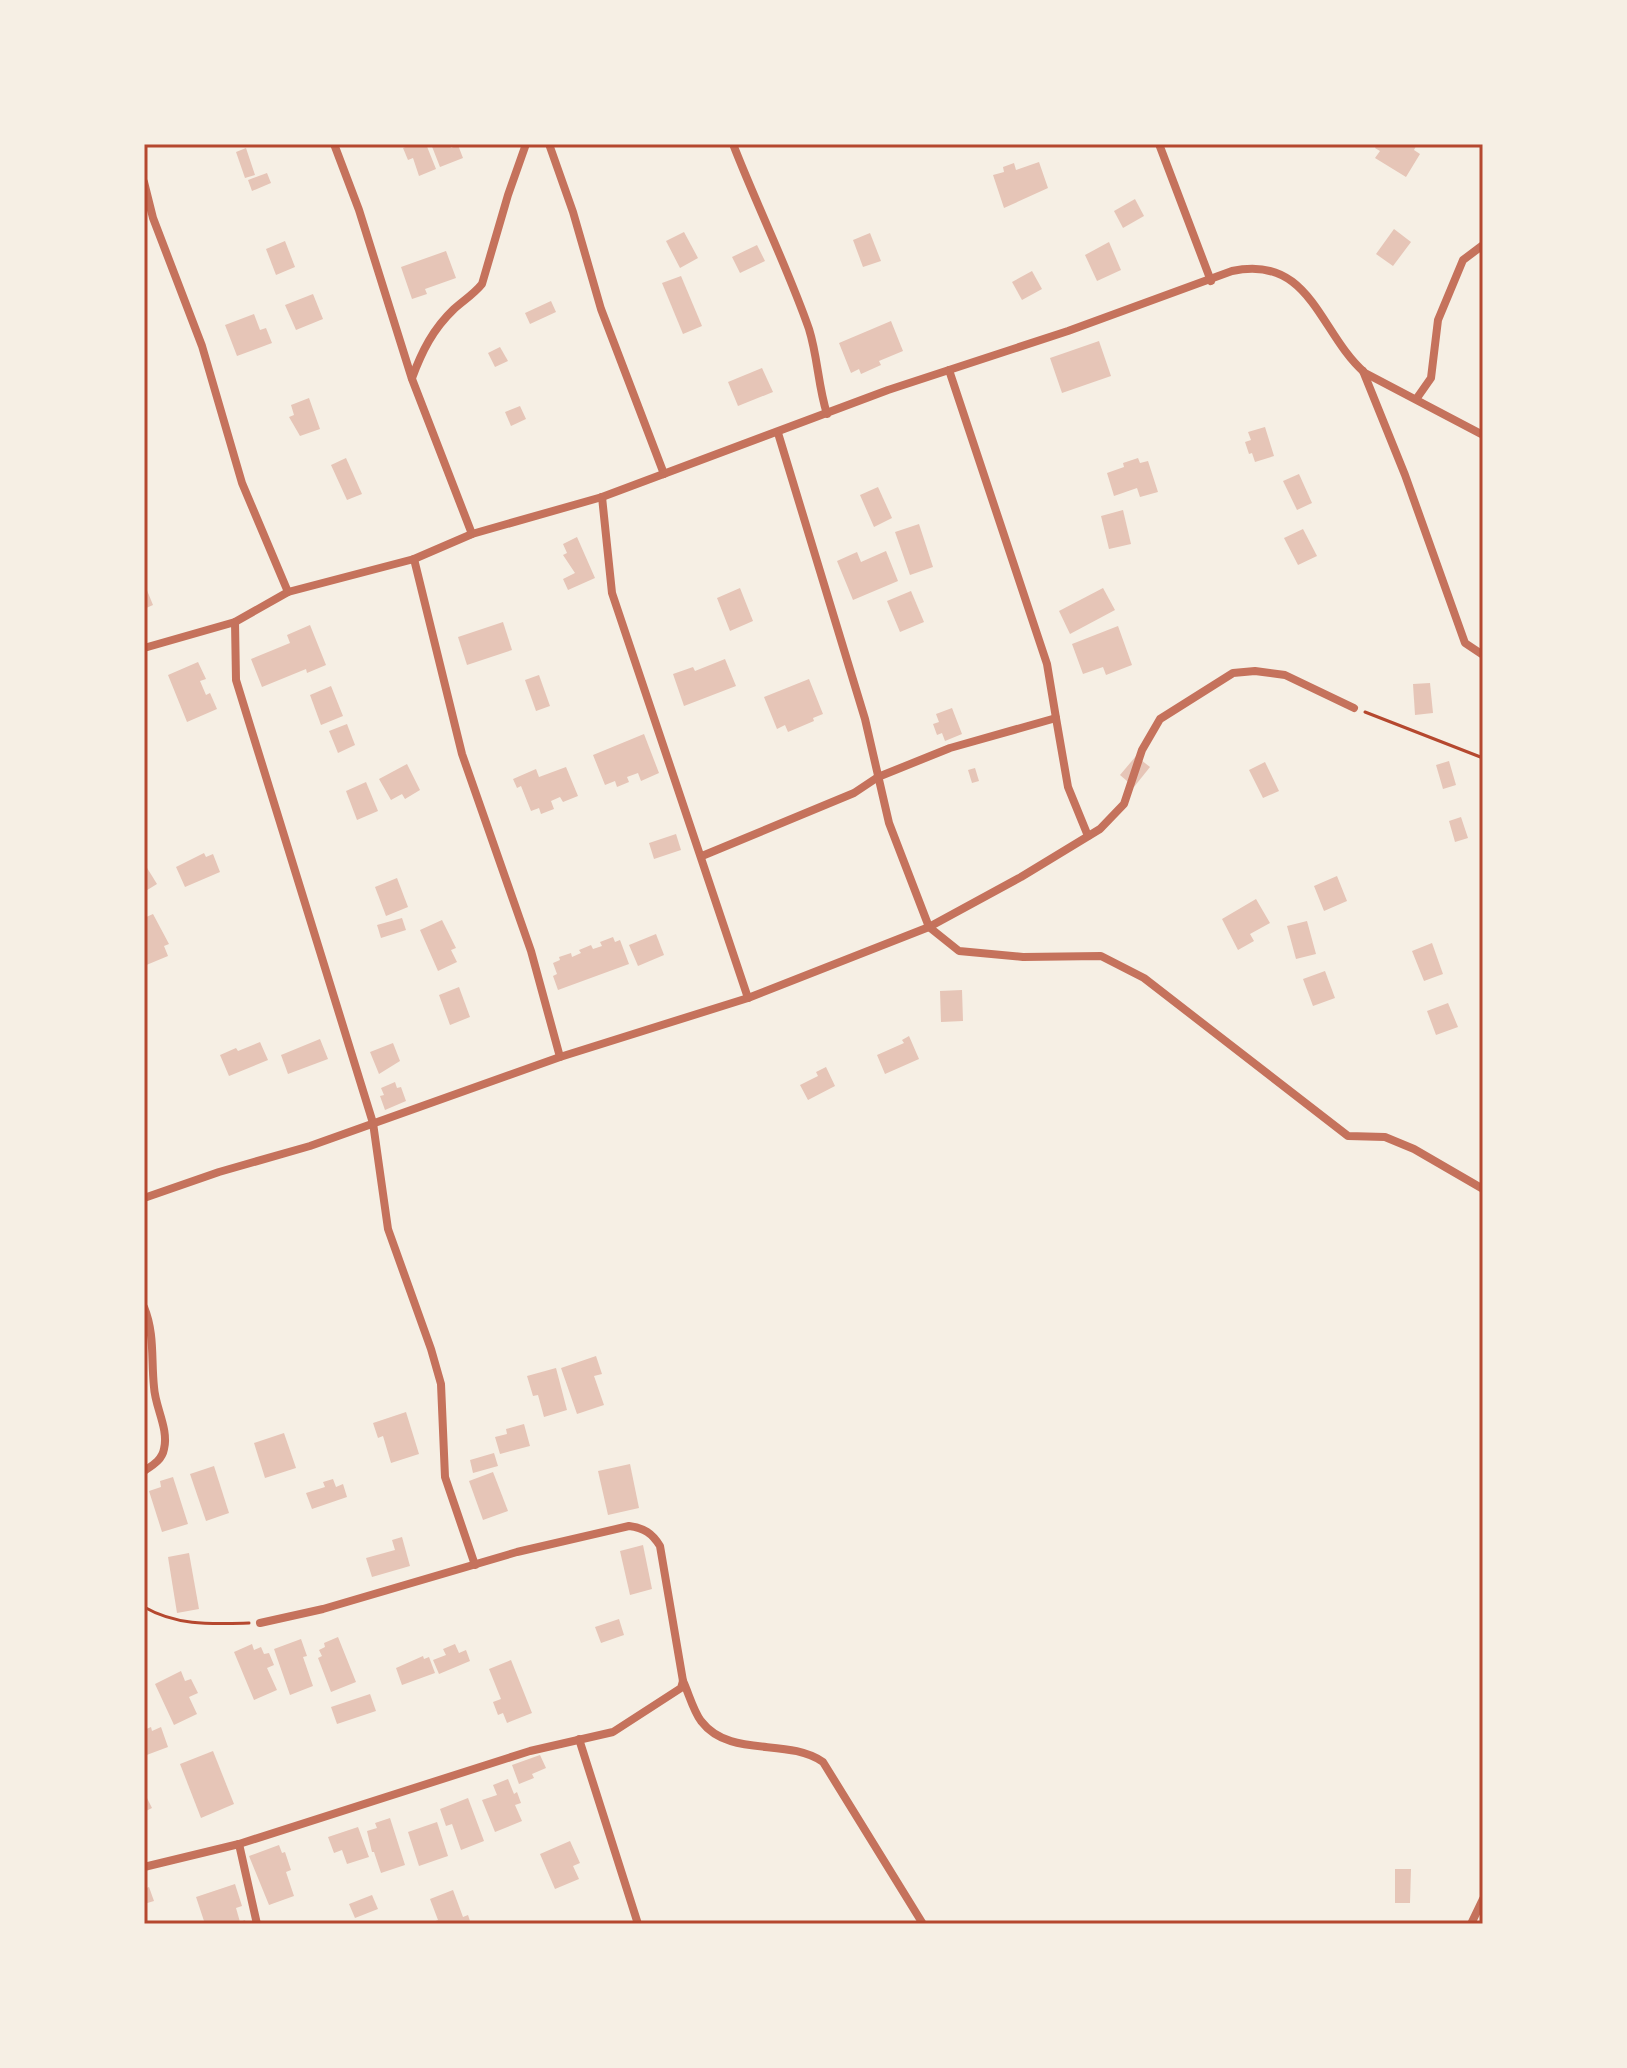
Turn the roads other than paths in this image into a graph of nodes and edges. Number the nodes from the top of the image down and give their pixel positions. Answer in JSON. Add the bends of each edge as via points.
{"nodes":[{"id":1,"x":334,"y":144,"type":"edge"},
{"id":2,"x":526,"y":144,"type":"edge"},
{"id":3,"x":549,"y":144,"type":"edge"},
{"id":4,"x":733,"y":144,"type":"edge"},
{"id":5,"x":1159,"y":144,"type":"edge"},
{"id":6,"x":144,"y":182,"type":"edge"},
{"id":7,"x":1483,"y":245,"type":"edge"},
{"id":8,"x":1211,"y":281,"type":"junction"},
{"id":9,"x":949,"y":370,"type":"junction"},
{"id":10,"x":1363,"y":371,"type":"junction"},
{"id":11,"x":412,"y":379,"type":"junction"},
{"id":12,"x":1417,"y":398,"type":"junction"},
{"id":13,"x":827,"y":414,"type":"junction"},
{"id":14,"x":778,"y":433,"type":"junction"},
{"id":15,"x":1483,"y":435,"type":"edge"},
{"id":16,"x":664,"y":474,"type":"junction"},
{"id":17,"x":602,"y":497,"type":"junction"},
{"id":18,"x":472,"y":534,"type":"junction"},
{"id":19,"x":414,"y":559,"type":"junction"},
{"id":20,"x":288,"y":592,"type":"junction"},
{"id":21,"x":235,"y":622,"type":"junction"},
{"id":22,"x":144,"y":648,"type":"edge"},
{"id":23,"x":1483,"y":655,"type":"edge"},
{"id":24,"x":1354,"y":708,"type":"road end"},
{"id":25,"x":1056,"y":718,"type":"junction"},
{"id":26,"x":878,"y":777,"type":"junction"},
{"id":27,"x":1088,"y":836,"type":"junction"},
{"id":28,"x":702,"y":856,"type":"junction"},
{"id":29,"x":929,"y":927,"type":"junction"},
{"id":30,"x":748,"y":998,"type":"junction"},
{"id":31,"x":560,"y":1057,"type":"junction"},
{"id":32,"x":373,"y":1123,"type":"junction"},
{"id":33,"x":1483,"y":1189,"type":"edge"},
{"id":34,"x":144,"y":1198,"type":"edge"},
{"id":35,"x":144,"y":1307,"type":"edge"},
{"id":36,"x":144,"y":1471,"type":"edge"},
{"id":37,"x":475,"y":1565,"type":"junction"},
{"id":38,"x":260,"y":1623,"type":"road end"},
{"id":39,"x":683,"y":1681,"type":"junction"},
{"id":40,"x":579,"y":1739,"type":"junction"},
{"id":41,"x":239,"y":1844,"type":"junction"},
{"id":42,"x":144,"y":1867,"type":"edge"},
{"id":43,"x":1483,"y":1899,"type":"edge"},
{"id":44,"x":257,"y":1924,"type":"edge"},
{"id":45,"x":638,"y":1924,"type":"edge"},
{"id":46,"x":923,"y":1924,"type":"edge"},
{"id":47,"x":1471,"y":1924,"type":"edge"}],
"edges":[{"from":1,"to":11,"type":"street"},
{"from":2,"to":11,"type":"street","via":[[482,284],[427,341]]},
{"from":3,"to":16,"type":"street","via":[[601,309]]},
{"from":4,"to":13,"type":"street","via":[[809,330]]},
{"from":5,"to":8,"type":"street"},
{"from":6,"to":20,"type":"street","via":[[202,346],[242,483]]},
{"from":7,"to":12,"type":"street","via":[[1463,260],[1438,320],[1431,378]]},
{"from":8,"to":9,"type":"street"},
{"from":8,"to":10,"type":"street","via":[[1251,267],[1284,275],[1303,290]]},
{"from":9,"to":13,"type":"street"},
{"from":9,"to":25,"type":"street","via":[[1047,664]]},
{"from":10,"to":12,"type":"street"},
{"from":10,"to":23,"type":"street","via":[[1465,643]]},
{"from":11,"to":18,"type":"street"},
{"from":12,"to":15,"type":"street"},
{"from":13,"to":14,"type":"street"},
{"from":14,"to":16,"type":"street"},
{"from":14,"to":26,"type":"street"},
{"from":16,"to":17,"type":"street"},
{"from":17,"to":18,"type":"street"},
{"from":17,"to":28,"type":"street","via":[[612,593]]},
{"from":18,"to":19,"type":"street"},
{"from":19,"to":20,"type":"street"},
{"from":19,"to":31,"type":"street","via":[[462,754],[531,951]]},
{"from":20,"to":21,"type":"street"},
{"from":21,"to":22,"type":"street"},
{"from":21,"to":32,"type":"street","via":[[236,680]]},
{"from":24,"to":27,"type":"street","via":[[1285,675],[1233,673],[1160,719],[1142,750],[1124,804]]},
{"from":25,"to":26,"type":"street","via":[[950,748]]},
{"from":25,"to":27,"type":"street","via":[[1068,787]]},
{"from":26,"to":28,"type":"street","via":[[854,793]]},
{"from":26,"to":29,"type":"street","via":[[889,823]]},
{"from":27,"to":29,"type":"street"},
{"from":28,"to":30,"type":"street"},
{"from":29,"to":30,"type":"street"},
{"from":29,"to":33,"type":"street","via":[[959,951],[1101,956],[1144,978],[1348,1136],[1385,1137]]},
{"from":30,"to":31,"type":"street"},
{"from":31,"to":32,"type":"street"},
{"from":32,"to":34,"type":"street"},
{"from":32,"to":37,"type":"street","via":[[388,1229],[441,1384],[445,1477]]},
{"from":35,"to":36,"type":"street","via":[[166,1441],[164,1453]]},
{"from":37,"to":38,"type":"street"},
{"from":37,"to":39,"type":"street","via":[[629,1526],[642,1528],[660,1546]]},
{"from":39,"to":40,"type":"street","via":[[681,1688],[613,1732]]},
{"from":39,"to":46,"type":"street","via":[[701,1721],[722,1738],[804,1751],[823,1762]]},
{"from":40,"to":41,"type":"street"},
{"from":40,"to":45,"type":"street"},
{"from":41,"to":42,"type":"street"},
{"from":41,"to":44,"type":"street"},
{"from":43,"to":47,"type":"street"}]}
